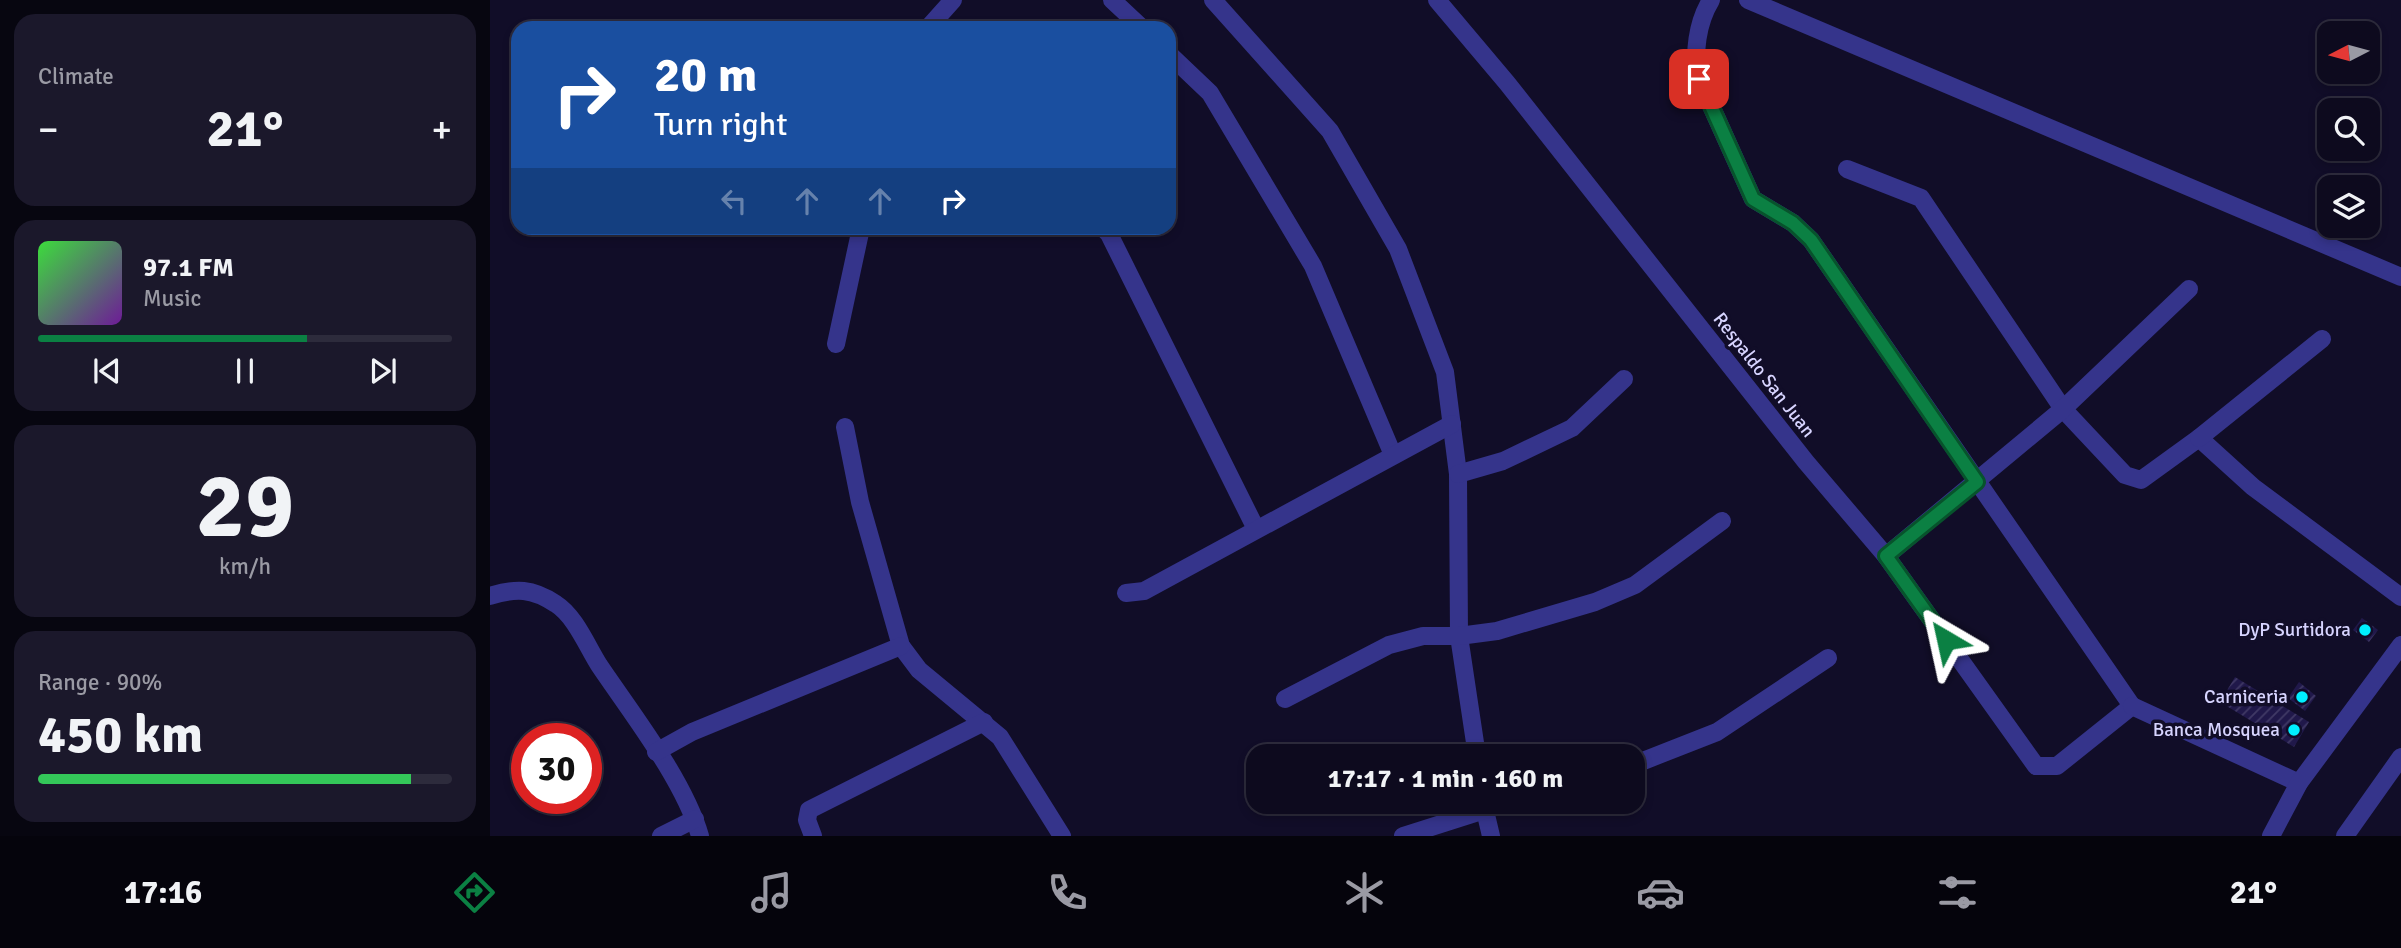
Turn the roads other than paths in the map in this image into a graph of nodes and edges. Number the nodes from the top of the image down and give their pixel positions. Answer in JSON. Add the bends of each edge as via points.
{"nodes":[{"id":1,"x":953,"y":0,"type":"edge"},
{"id":2,"x":1112,"y":0,"type":"edge"},
{"id":3,"x":1213,"y":0,"type":"edge"},
{"id":4,"x":1437,"y":0,"type":"edge"},
{"id":5,"x":1711,"y":0,"type":"edge"},
{"id":6,"x":1748,"y":0,"type":"edge"},
{"id":7,"x":937,"y":21,"type":"edge"},
{"id":8,"x":1134,"y":21,"type":"edge"},
{"id":9,"x":1176,"y":61,"type":"edge"},
{"id":10,"x":1847,"y":169,"type":"dead end"},
{"id":11,"x":859,"y":235,"type":"edge"},
{"id":12,"x":1109,"y":235,"type":"edge"},
{"id":13,"x":2401,"y":277,"type":"edge"},
{"id":14,"x":2189,"y":289,"type":"dead end"},
{"id":15,"x":2322,"y":339,"type":"dead end"},
{"id":16,"x":836,"y":344,"type":"dead end"},
{"id":17,"x":1624,"y":379,"type":"dead end"},
{"id":18,"x":2063,"y":409,"type":"junction"},
{"id":19,"x":1452,"y":424,"type":"junction"},
{"id":20,"x":845,"y":427,"type":"dead end"},
{"id":21,"x":2199,"y":438,"type":"junction"},
{"id":22,"x":1393,"y":455,"type":"junction"},
{"id":23,"x":1458,"y":474,"type":"junction"},
{"id":24,"x":1977,"y":482,"type":"junction"},
{"id":25,"x":1722,"y":522,"type":"dead end"},
{"id":26,"x":1256,"y":529,"type":"junction"},
{"id":27,"x":1886,"y":556,"type":"junction"},
{"id":28,"x":1126,"y":593,"type":"dead end"},
{"id":29,"x":490,"y":596,"type":"edge"},
{"id":30,"x":2401,"y":597,"type":"edge"},
{"id":31,"x":1459,"y":636,"type":"junction"},
{"id":32,"x":2401,"y":645,"type":"edge"},
{"id":33,"x":901,"y":646,"type":"junction"},
{"id":34,"x":1828,"y":658,"type":"dead end"},
{"id":35,"x":1285,"y":699,"type":"dead end"},
{"id":36,"x":2132,"y":706,"type":"junction"},
{"id":37,"x":984,"y":722,"type":"junction"},
{"id":38,"x":1475,"y":744,"type":"edge"},
{"id":39,"x":656,"y":752,"type":"junction"},
{"id":40,"x":2401,"y":757,"type":"edge"},
{"id":41,"x":1645,"y":760,"type":"edge"},
{"id":42,"x":2300,"y":783,"type":"junction"},
{"id":43,"x":1462,"y":814,"type":"edge"},
{"id":44,"x":1486,"y":814,"type":"edge"},
{"id":45,"x":698,"y":827,"type":"edge"},
{"id":46,"x":661,"y":836,"type":"edge"},
{"id":47,"x":813,"y":836,"type":"edge"},
{"id":48,"x":1062,"y":836,"type":"edge"},
{"id":49,"x":1403,"y":836,"type":"edge"},
{"id":50,"x":1490,"y":836,"type":"edge"},
{"id":51,"x":2270,"y":836,"type":"edge"},
{"id":52,"x":2345,"y":836,"type":"edge"}],
"edges":[{"from":1,"to":7,"type":"street"},
{"from":2,"to":8,"type":"street"},
{"from":3,"to":19,"type":"street","via":[[1330,131],[1398,249],[1445,372]]},
{"from":4,"to":27,"type":"street","name":"Respaldo San Juan","via":[[1806,463]]},
{"from":5,"to":24,"type":"street","via":[[1695,61],[1753,199],[1811,240]]},
{"from":6,"to":13,"type":"street"},
{"from":9,"to":22,"type":"street","via":[[1210,93],[1313,266]]},
{"from":10,"to":18,"type":"street","via":[[1921,198]]},
{"from":11,"to":16,"type":"street"},
{"from":12,"to":26,"type":"street"},
{"from":14,"to":18,"type":"street"},
{"from":15,"to":21,"type":"street"},
{"from":17,"to":23,"type":"street","via":[[1573,428],[1503,461]]},
{"from":18,"to":21,"type":"street","via":[[2133,480],[2141,480]]},
{"from":18,"to":24,"type":"street"},
{"from":19,"to":22,"type":"street"},
{"from":19,"to":23,"type":"street"},
{"from":20,"to":33,"type":"street","via":[[863,513]]},
{"from":21,"to":30,"type":"street","via":[[2253,487]]},
{"from":22,"to":26,"type":"street"},
{"from":23,"to":31,"type":"street"},
{"from":24,"to":27,"type":"street"},
{"from":24,"to":36,"type":"street"},
{"from":25,"to":31,"type":"street","via":[[1635,584],[1595,602],[1497,631]]},
{"from":26,"to":28,"type":"street","via":[[1144,591]]},
{"from":27,"to":36,"type":"street","name":"Respaldo San Juan","via":[[2036,766],[2057,766]]},
{"from":29,"to":39,"type":"street","via":[[522,589],[558,604]]},
{"from":31,"to":35,"type":"street","via":[[1423,636],[1389,645]]},
{"from":31,"to":38,"type":"street"},
{"from":32,"to":42,"type":"street"},
{"from":33,"to":37,"type":"street","via":[[928,678]]},
{"from":33,"to":39,"type":"street","via":[[692,732]]},
{"from":34,"to":41,"type":"street","via":[[1717,732]]},
{"from":36,"to":42,"type":"street"},
{"from":37,"to":47,"type":"street","via":[[810,810],[807,820]]},
{"from":37,"to":48,"type":"street","via":[[1000,737]]},
{"from":39,"to":45,"type":"street"},
{"from":40,"to":52,"type":"street"},
{"from":42,"to":51,"type":"street"},
{"from":43,"to":49,"type":"street"},
{"from":44,"to":50,"type":"street"},
{"from":45,"to":46,"type":"street"}]}
